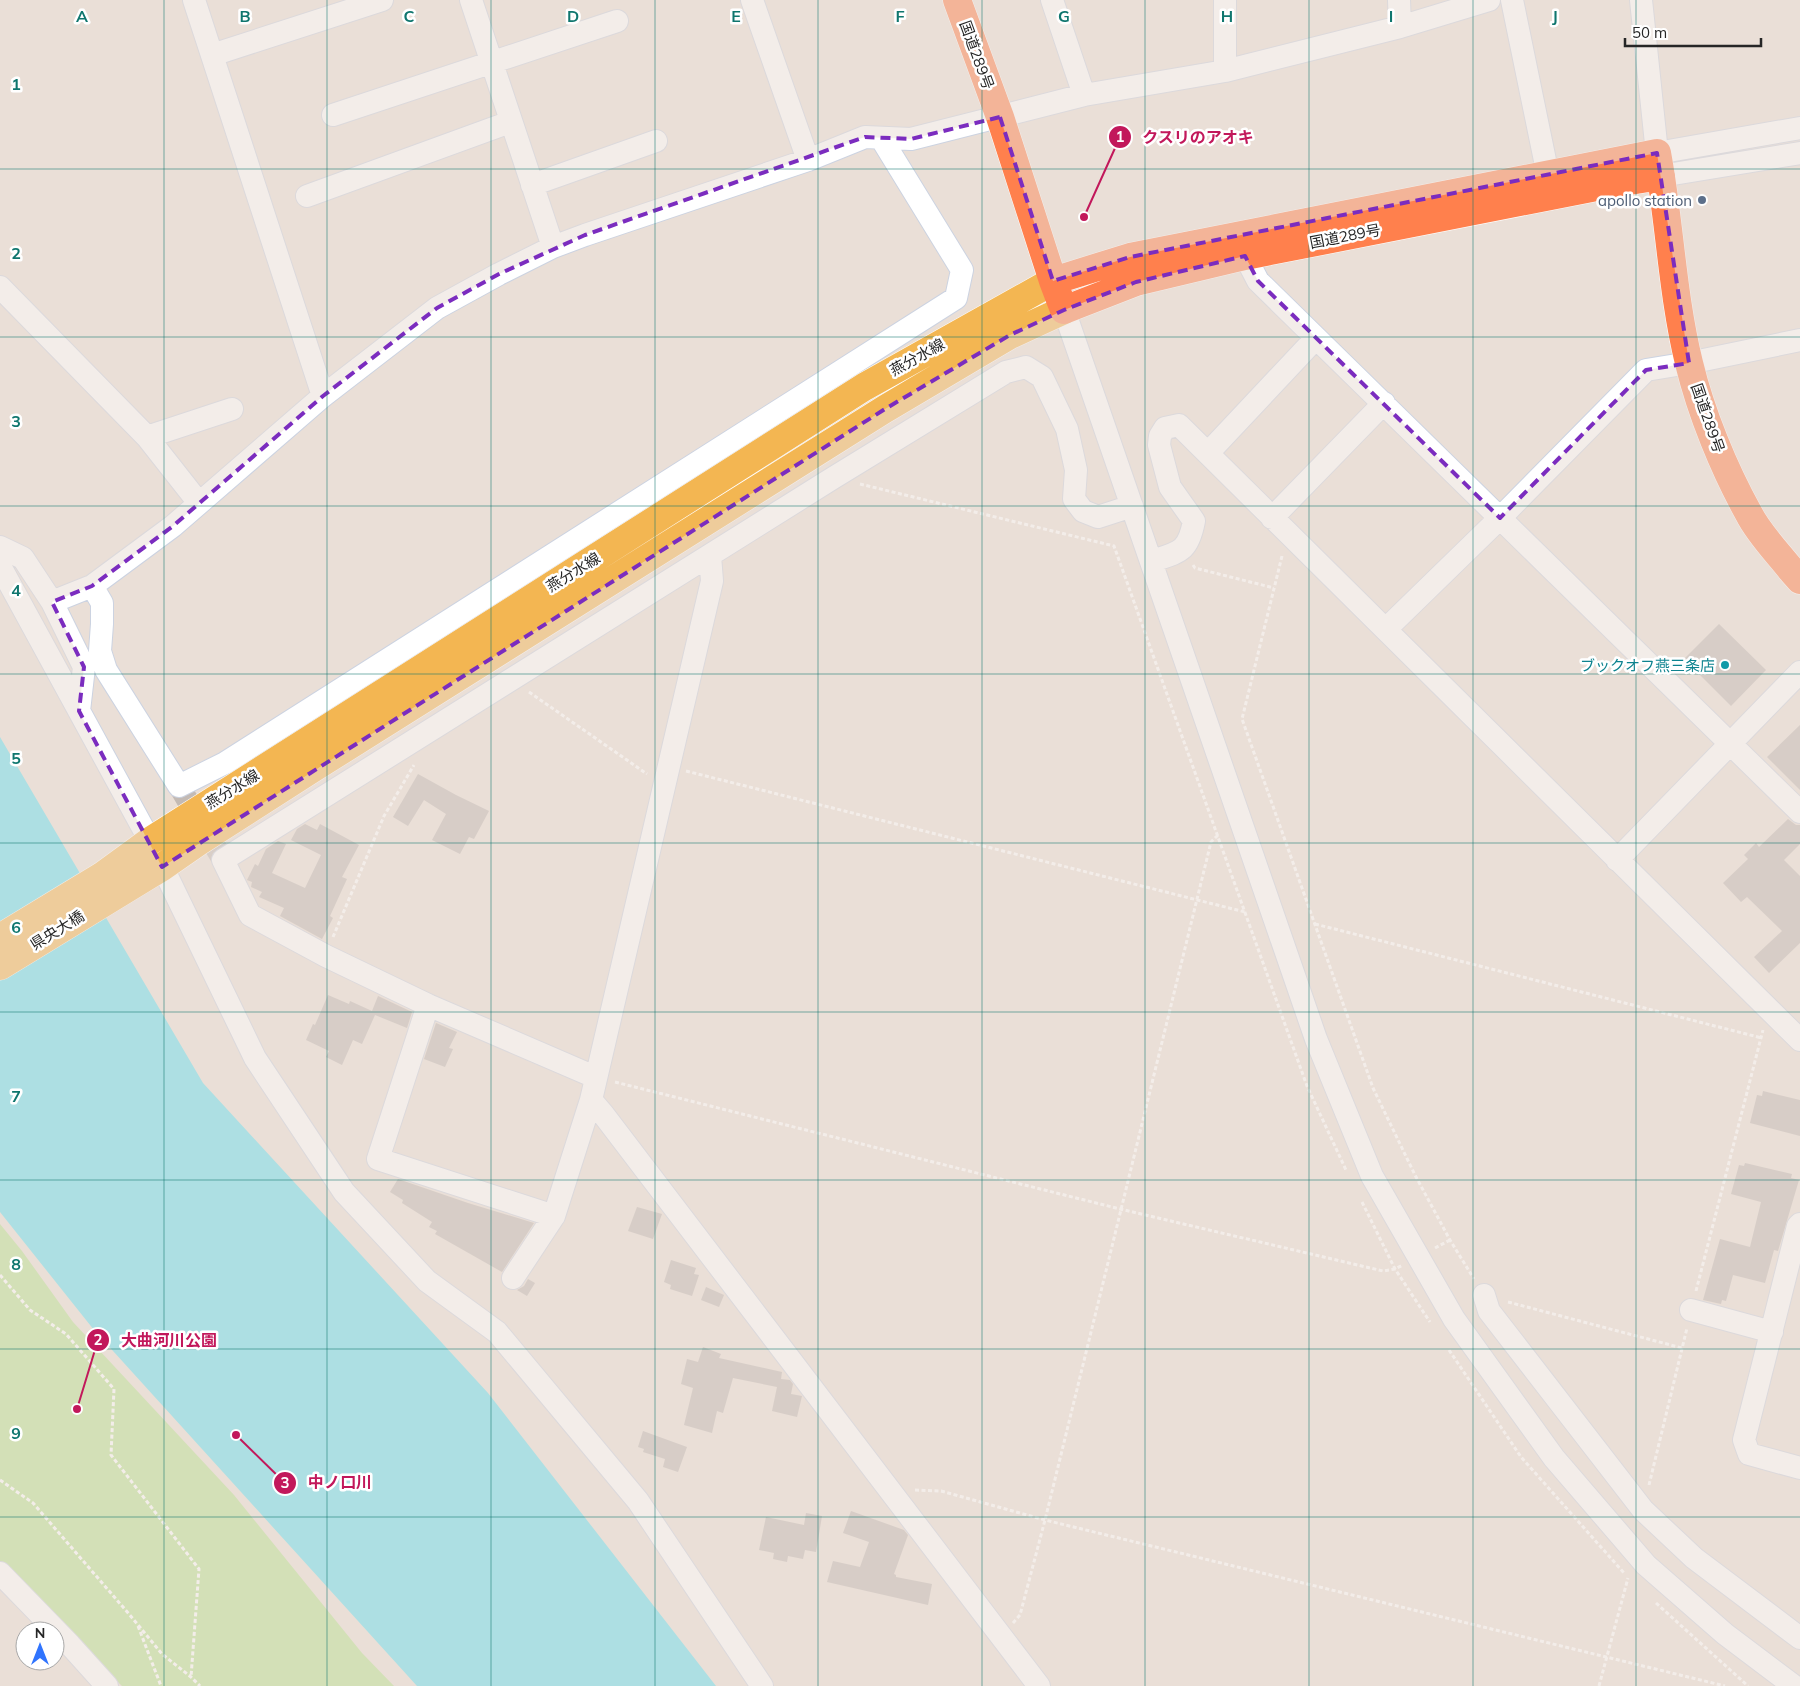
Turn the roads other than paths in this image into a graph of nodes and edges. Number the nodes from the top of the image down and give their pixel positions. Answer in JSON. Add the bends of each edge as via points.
{"nodes":[{"id":1,"x":194,"y":0,"type":"edge"},
{"id":2,"x":382,"y":0,"type":"edge"},
{"id":3,"x":471,"y":0,"type":"edge"},
{"id":4,"x":752,"y":0,"type":"edge"},
{"id":5,"x":956,"y":0,"type":"edge"},
{"id":6,"x":1052,"y":0,"type":"edge"},
{"id":7,"x":1225,"y":0,"type":"edge"},
{"id":8,"x":1399,"y":0,"type":"edge"},
{"id":9,"x":1489,"y":0,"type":"edge"},
{"id":10,"x":1512,"y":0,"type":"edge"},
{"id":11,"x":1641,"y":0,"type":"edge"},
{"id":12,"x":617,"y":21,"type":"dead end"},
{"id":13,"x":1400,"y":27,"type":"junction"},
{"id":14,"x":212,"y":55,"type":"junction"},
{"id":15,"x":491,"y":63,"type":"junction"},
{"id":16,"x":1225,"y":72,"type":"junction"},
{"id":17,"x":1084,"y":95,"type":"junction"},
{"id":18,"x":333,"y":114,"type":"dead end"},
{"id":19,"x":1000,"y":117,"type":"junction"},
{"id":20,"x":510,"y":122,"type":"junction"},
{"id":21,"x":1800,"y":128,"type":"edge"},
{"id":22,"x":881,"y":138,"type":"junction"},
{"id":23,"x":656,"y":141,"type":"dead end"},
{"id":24,"x":1800,"y":154,"type":"edge"},
{"id":25,"x":808,"y":160,"type":"junction"},
{"id":26,"x":1659,"y":165,"type":"junction"},
{"id":27,"x":1548,"y":175,"type":"junction"},
{"id":28,"x":532,"y":185,"type":"junction"},
{"id":29,"x":307,"y":196,"type":"dead end"},
{"id":30,"x":553,"y":248,"type":"junction"},
{"id":31,"x":1245,"y":256,"type":"junction"},
{"id":32,"x":1053,"y":280,"type":"junction"},
{"id":33,"x":0,"y":287,"type":"edge"},
{"id":34,"x":1064,"y":310,"type":"junction"},
{"id":35,"x":1316,"y":338,"type":"junction"},
{"id":36,"x":1800,"y":340,"type":"edge"},
{"id":37,"x":1689,"y":363,"type":"junction"},
{"id":38,"x":323,"y":396,"type":"junction"},
{"id":39,"x":1384,"y":403,"type":"junction"},
{"id":40,"x":232,"y":408,"type":"dead end"},
{"id":41,"x":146,"y":437,"type":"junction"},
{"id":42,"x":1208,"y":454,"type":"junction"},
{"id":43,"x":199,"y":503,"type":"junction"},
{"id":44,"x":1132,"y":506,"type":"junction"},
{"id":45,"x":1272,"y":518,"type":"junction"},
{"id":46,"x":1500,"y":518,"type":"junction"},
{"id":47,"x":0,"y":547,"type":"edge"},
{"id":48,"x":710,"y":556,"type":"junction"},
{"id":49,"x":1152,"y":561,"type":"junction"},
{"id":50,"x":0,"y":566,"type":"edge"},
{"id":51,"x":1797,"y":572,"type":"edge"},
{"id":52,"x":92,"y":586,"type":"junction"},
{"id":53,"x":52,"y":602,"type":"junction"},
{"id":54,"x":1386,"y":630,"type":"junction"},
{"id":55,"x":1800,"y":672,"type":"edge"},
{"id":56,"x":79,"y":711,"type":"junction"},
{"id":57,"x":1730,"y":745,"type":"junction"},
{"id":58,"x":1800,"y":812,"type":"edge"},
{"id":59,"x":150,"y":841,"type":"junction"},
{"id":60,"x":1617,"y":860,"type":"junction"},
{"id":61,"x":162,"y":867,"type":"junction"},
{"id":62,"x":108,"y":885,"type":"junction"},
{"id":63,"x":0,"y":938,"type":"edge"},
{"id":64,"x":0,"y":966,"type":"edge"},
{"id":65,"x":428,"y":1005,"type":"junction"},
{"id":66,"x":1800,"y":1040,"type":"edge"},
{"id":67,"x":595,"y":1077,"type":"junction"},
{"id":68,"x":591,"y":1100,"type":"junction"},
{"id":69,"x":554,"y":1216,"type":"junction"},
{"id":70,"x":1800,"y":1224,"type":"edge"},
{"id":71,"x":513,"y":1278,"type":"dead end"},
{"id":72,"x":1484,"y":1295,"type":"road end"},
{"id":73,"x":1692,"y":1310,"type":"road end"},
{"id":74,"x":1772,"y":1332,"type":"junction"},
{"id":75,"x":1800,"y":1468,"type":"edge"},
{"id":76,"x":0,"y":1573,"type":"edge"},
{"id":77,"x":1800,"y":1638,"type":"edge"},
{"id":78,"x":107,"y":1686,"type":"edge"},
{"id":79,"x":762,"y":1686,"type":"edge"},
{"id":80,"x":1039,"y":1686,"type":"edge"},
{"id":81,"x":1794,"y":1686,"type":"edge"}],
"edges":[{"from":1,"to":14,"type":"street"},
{"from":2,"to":14,"type":"street"},
{"from":3,"to":15,"type":"street"},
{"from":4,"to":25,"type":"street"},
{"from":5,"to":19,"type":"highway","name":"国道289号"},
{"from":6,"to":17,"type":"street"},
{"from":7,"to":16,"type":"street"},
{"from":8,"to":13,"type":"street"},
{"from":9,"to":13,"type":"street"},
{"from":10,"to":27,"type":"street"},
{"from":11,"to":26,"type":"street"},
{"from":12,"to":15,"type":"street"},
{"from":13,"to":16,"type":"street"},
{"from":14,"to":38,"type":"street"},
{"from":15,"to":18,"type":"street"},
{"from":15,"to":20,"type":"street"},
{"from":16,"to":17,"type":"street"},
{"from":17,"to":19,"type":"street"},
{"from":19,"to":22,"type":"street","via":[[911,139]]},
{"from":19,"to":32,"type":"highway","name":"国道289号"},
{"from":20,"to":28,"type":"street"},
{"from":20,"to":29,"type":"street"},
{"from":21,"to":26,"type":"street"},
{"from":22,"to":25,"type":"street","via":[[866,137]]},
{"from":22,"to":52,"type":"street","via":[[962,270],[956,298],[225,763],[179,786],[106,670],[100,651],[102,603]]},
{"from":23,"to":28,"type":"street"},
{"from":24,"to":26,"type":"street"},
{"from":25,"to":30,"type":"street"},
{"from":26,"to":27,"type":"highway","name":"国道289号"},
{"from":26,"to":31,"type":"highway","name":"国道289号","via":[[1617,183]]},
{"from":26,"to":37,"type":"highway","name":"国道289号","via":[[1669,250]]},
{"from":27,"to":32,"type":"highway","name":"国道289号","via":[[1130,257]]},
{"from":28,"to":30,"type":"street"},
{"from":30,"to":38,"type":"street","via":[[438,308]]},
{"from":31,"to":34,"type":"highway","name":"国道289号","via":[[1136,282]]},
{"from":31,"to":35,"type":"street","via":[[1258,281]]},
{"from":32,"to":34,"type":"highway","name":"国道289号"},
{"from":32,"to":59,"type":"main road","name":"燕分水線","via":[[864,387]]},
{"from":33,"to":41,"type":"street"},
{"from":34,"to":44,"type":"street"},
{"from":34,"to":61,"type":"main road","name":"燕分水線","via":[[1010,335],[885,409],[307,772]]},
{"from":35,"to":39,"type":"street"},
{"from":35,"to":42,"type":"street"},
{"from":36,"to":37,"type":"street"},
{"from":37,"to":46,"type":"street","via":[[1646,370]]},
{"from":37,"to":51,"type":"highway","name":"国道289号","via":[[1715,443],[1749,516]]},
{"from":38,"to":43,"type":"street"},
{"from":39,"to":45,"type":"street"},
{"from":39,"to":46,"type":"street"},
{"from":40,"to":41,"type":"street"},
{"from":41,"to":43,"type":"street"},
{"from":42,"to":45,"type":"street"},
{"from":42,"to":49,"type":"street","via":[[1179,425],[1165,428],[1160,436],[1158,445],[1170,487],[1194,520],[1191,537],[1183,550]]},
{"from":43,"to":52,"type":"street"},
{"from":44,"to":48,"type":"street","via":[[1098,517],[1082,511],[1074,499],[1076,470],[1067,429],[1042,377],[1026,367],[1006,372]]},
{"from":44,"to":49,"type":"street"},
{"from":45,"to":54,"type":"street"},
{"from":46,"to":54,"type":"street"},
{"from":46,"to":57,"type":"street"},
{"from":47,"to":53,"type":"street","via":[[23,558]]},
{"from":48,"to":65,"type":"street","via":[[223,860],[250,915]]},
{"from":48,"to":67,"type":"street","via":[[712,581]]},
{"from":49,"to":81,"type":"street","via":[[1316,1039],[1372,1176],[1454,1319],[1554,1458],[1646,1565],[1725,1634]]},
{"from":50,"to":56,"type":"street"},
{"from":52,"to":53,"type":"street"},
{"from":53,"to":56,"type":"street","via":[[84,667]]},
{"from":54,"to":60,"type":"street"},
{"from":55,"to":57,"type":"street"},
{"from":56,"to":59,"type":"street"},
{"from":57,"to":58,"type":"street"},
{"from":57,"to":60,"type":"street"},
{"from":59,"to":61,"type":"street"},
{"from":59,"to":62,"type":"main road","name":"燕分水線"},
{"from":60,"to":66,"type":"street"},
{"from":61,"to":62,"type":"main road","name":"燕分水線"},
{"from":61,"to":79,"type":"street","via":[[255,1058],[344,1192],[427,1281],[497,1332],[638,1501]]},
{"from":62,"to":63,"type":"main road","name":"県央大橋"},
{"from":62,"to":64,"type":"main road","name":"県央大橋"},
{"from":65,"to":67,"type":"street"},
{"from":65,"to":69,"type":"street","via":[[378,1159]]},
{"from":67,"to":68,"type":"street"},
{"from":68,"to":69,"type":"street"},
{"from":68,"to":80,"type":"street"},
{"from":69,"to":71,"type":"street"},
{"from":70,"to":74,"type":"street"},
{"from":72,"to":77,"type":"street","via":[[1488,1311],[1643,1510],[1694,1558]]},
{"from":73,"to":74,"type":"street"},
{"from":74,"to":75,"type":"street","via":[[1744,1440],[1749,1454]]},
{"from":76,"to":78,"type":"street"}]}
